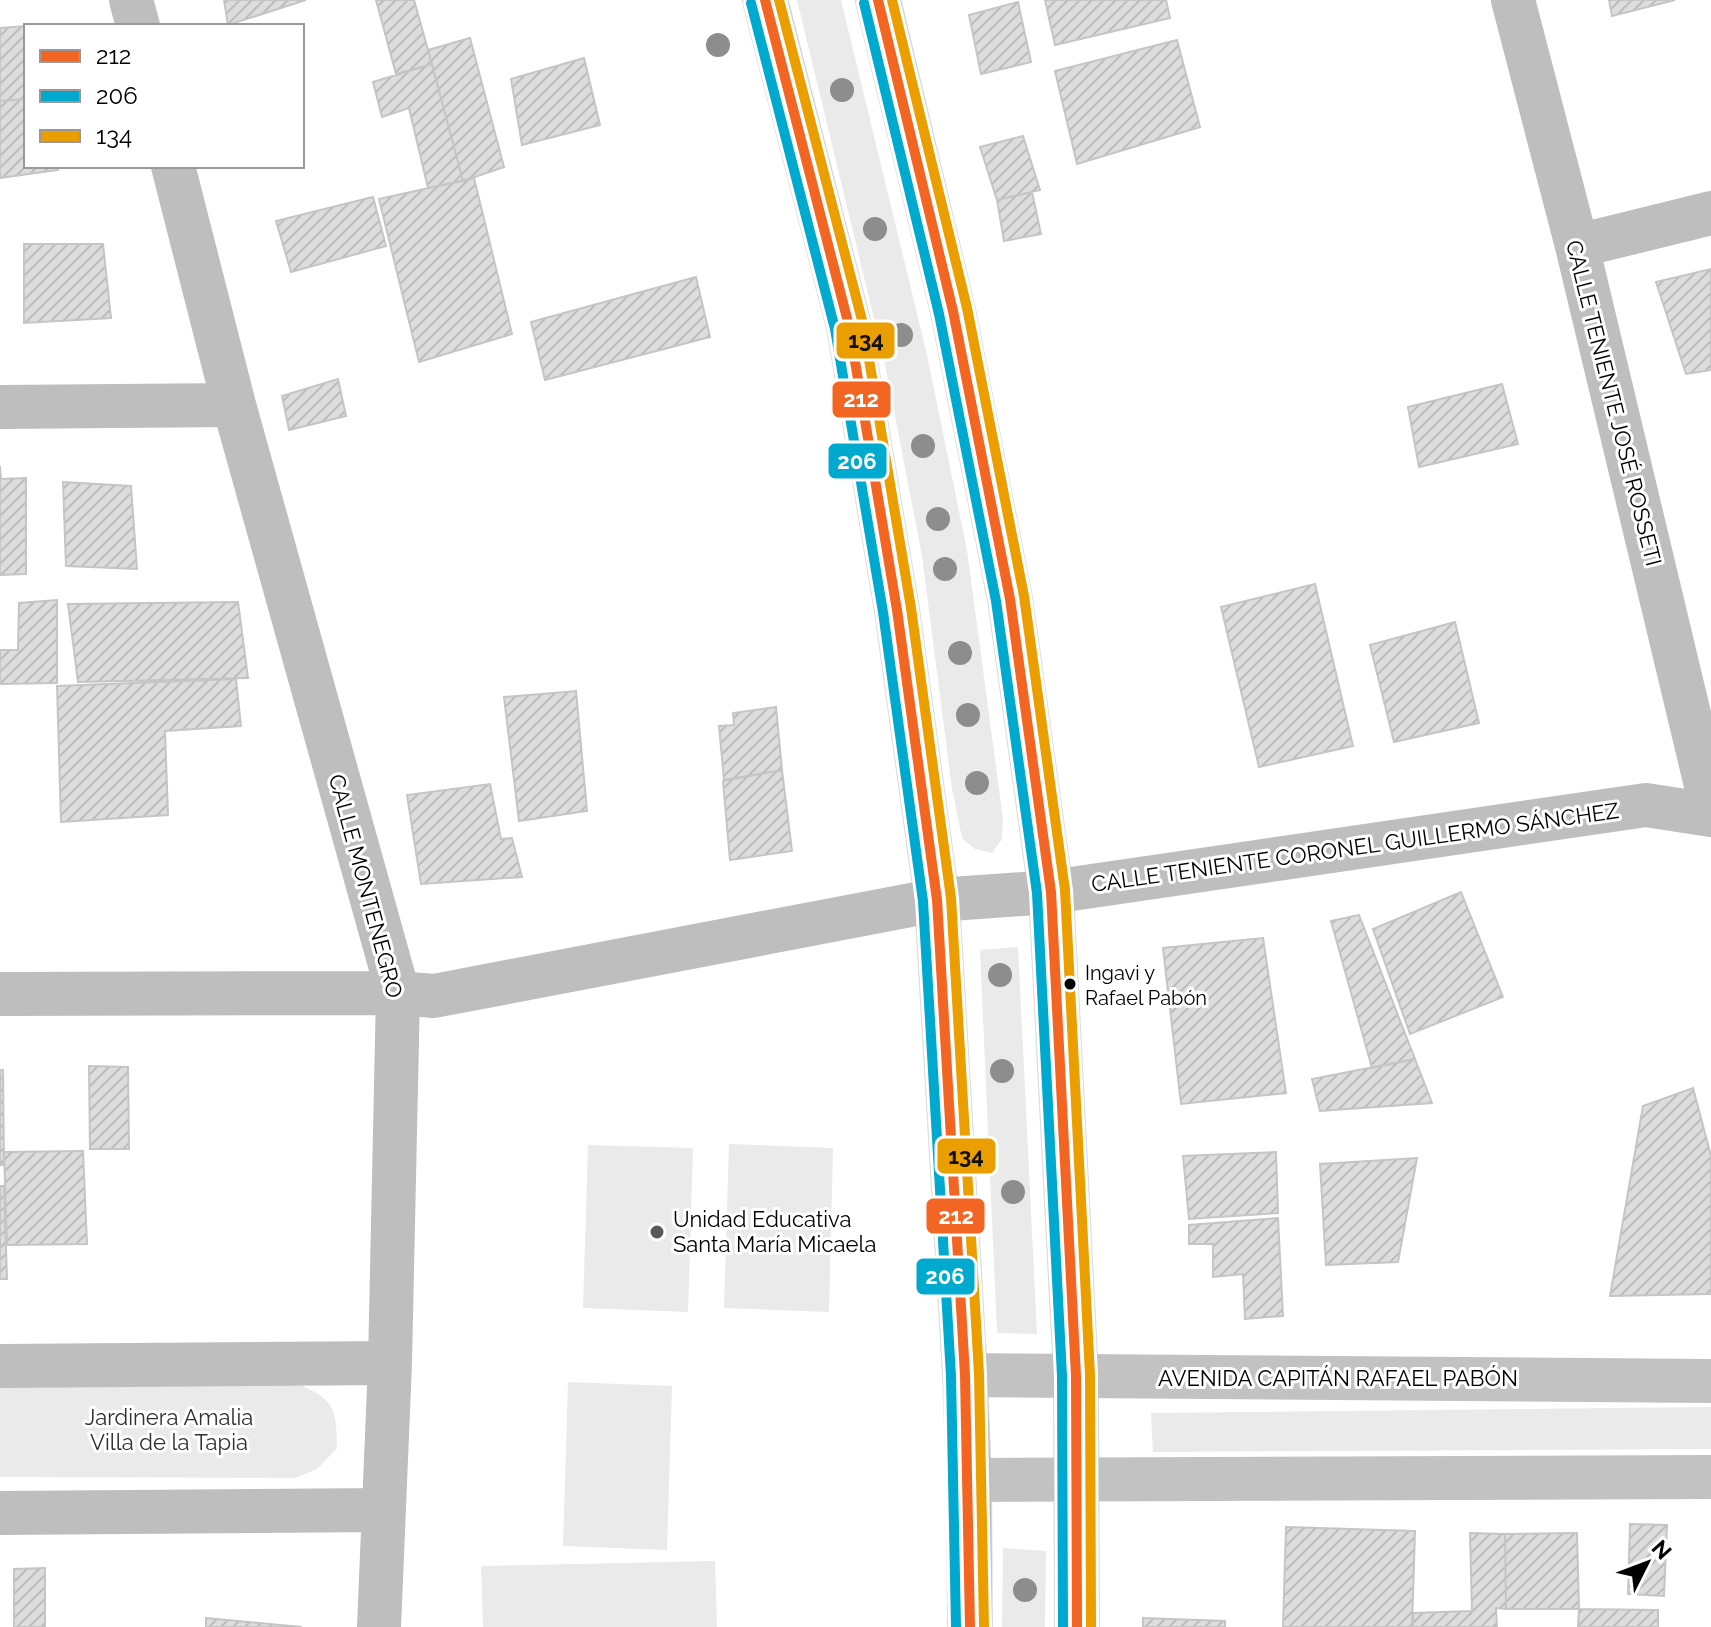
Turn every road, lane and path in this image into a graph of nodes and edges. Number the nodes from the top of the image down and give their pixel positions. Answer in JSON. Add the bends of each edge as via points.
{"nodes":[{"id":1,"x":131,"y":0,"type":"edge"},
{"id":2,"x":765,"y":0,"type":"edge"},
{"id":3,"x":878,"y":0,"type":"edge"},
{"id":4,"x":1513,"y":0,"type":"edge"},
{"id":5,"x":137,"y":24,"type":"edge"},
{"id":6,"x":174,"y":168,"type":"edge"},
{"id":7,"x":1711,"y":213,"type":"edge"},
{"id":8,"x":1577,"y":246,"type":"junction"},
{"id":9,"x":234,"y":405,"type":"junction"},
{"id":10,"x":0,"y":407,"type":"edge"},
{"id":11,"x":1711,"y":806,"type":"edge"},
{"id":12,"x":1711,"y":815,"type":"edge"},
{"id":13,"x":1051,"y":892,"type":"junction"},
{"id":14,"x":937,"y":900,"type":"junction"},
{"id":15,"x":398,"y":993,"type":"junction"},
{"id":16,"x":0,"y":994,"type":"edge"},
{"id":17,"x":390,"y":1363,"type":"junction"},
{"id":18,"x":0,"y":1366,"type":"edge"},
{"id":19,"x":965,"y":1375,"type":"junction"},
{"id":20,"x":1076,"y":1376,"type":"junction"},
{"id":21,"x":1711,"y":1381,"type":"edge"},
{"id":22,"x":1711,"y":1477,"type":"edge"},
{"id":23,"x":1077,"y":1479,"type":"junction"},
{"id":24,"x":969,"y":1480,"type":"junction"},
{"id":25,"x":384,"y":1510,"type":"junction"},
{"id":26,"x":0,"y":1513,"type":"edge"},
{"id":27,"x":379,"y":1627,"type":"edge"},
{"id":28,"x":970,"y":1627,"type":"edge"},
{"id":29,"x":1077,"y":1627,"type":"edge"}],
"edges":[{"from":1,"to":5,"type":"street"},
{"from":2,"to":14,"type":"highway","via":[[849,326],[897,610]]},
{"from":3,"to":13,"type":"highway","via":[[953,311],[1010,599]]},
{"from":4,"to":8,"type":"street","name":"CALLE TENIENTE JOSÉ ROSSETI"},
{"from":6,"to":9,"type":"street","name":"CALLE MONTENEGRO"},
{"from":7,"to":8,"type":"street"},
{"from":8,"to":11,"type":"street","name":"CALLE TENIENTE JOSÉ ROSSETI"},
{"from":9,"to":10,"type":"street"},
{"from":9,"to":15,"type":"street","name":"CALLE MONTENEGRO"},
{"from":12,"to":13,"type":"street","name":"CALLE TENIENTE CORONEL GUILLERMO SÁNCHEZ","via":[[1646,805]]},
{"from":13,"to":14,"type":"street","name":"CALLE TENIENTE CORONEL GUILLERMO SÁNCHEZ"},
{"from":13,"to":20,"type":"highway"},
{"from":14,"to":15,"type":"street","name":"CALLE TENIENTE CORONEL GUILLERMO SÁNCHEZ","via":[[434,996]]},
{"from":14,"to":19,"type":"highway"},
{"from":15,"to":16,"type":"street","name":"CALLE TENIENTE CORONEL GUILLERMO SÁNCHEZ"},
{"from":15,"to":17,"type":"street","name":"CALLE MONTENEGRO"},
{"from":17,"to":18,"type":"street"},
{"from":17,"to":25,"type":"street","name":"CALLE MONTENEGRO"},
{"from":19,"to":20,"type":"main road","name":"AVENIDA CAPITÁN RAFAEL PABÓN"},
{"from":19,"to":24,"type":"highway"},
{"from":20,"to":21,"type":"main road","name":"AVENIDA CAPITÁN RAFAEL PABÓN"},
{"from":20,"to":23,"type":"highway"},
{"from":22,"to":23,"type":"main road"},
{"from":23,"to":24,"type":"main road"},
{"from":23,"to":29,"type":"highway"},
{"from":24,"to":28,"type":"highway"},
{"from":25,"to":26,"type":"street"},
{"from":25,"to":27,"type":"street","name":"CALLE MONTENEGRO"}]}
